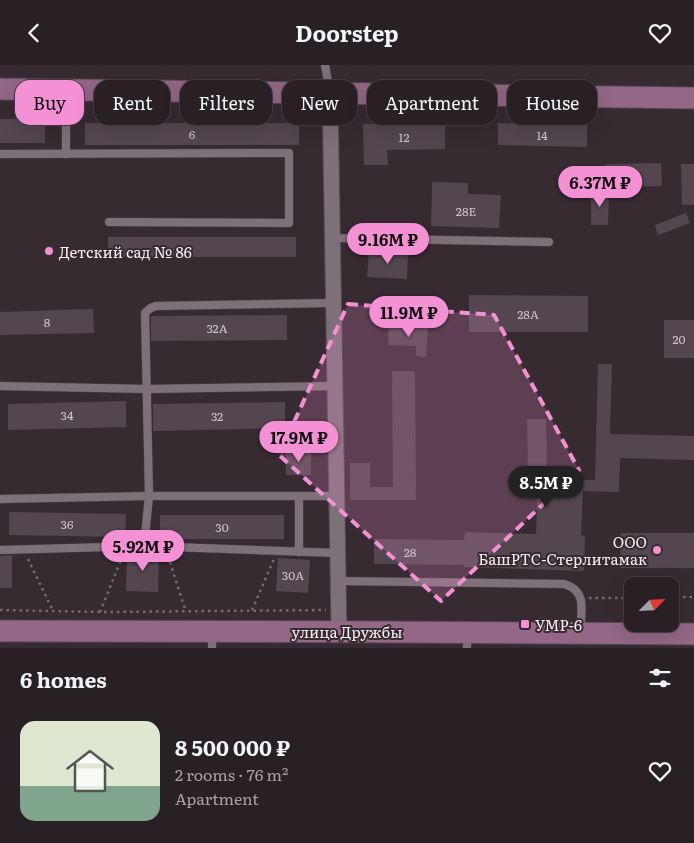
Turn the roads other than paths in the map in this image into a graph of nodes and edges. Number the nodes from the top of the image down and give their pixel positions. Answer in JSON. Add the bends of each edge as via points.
{"nodes":[{"id":1,"x":325,"y":65,"type":"edge"},
{"id":2,"x":328,"y":80,"type":"edge"},
{"id":3,"x":0,"y":89,"type":"edge"},
{"id":4,"x":15,"y":89,"type":"edge"},
{"id":5,"x":84,"y":90,"type":"edge"},
{"id":6,"x":282,"y":92,"type":"edge"},
{"id":7,"x":357,"y":93,"type":"edge"},
{"id":8,"x":694,"y":98,"type":"edge"},
{"id":9,"x":66,"y":125,"type":"edge"},
{"id":10,"x":330,"y":125,"type":"edge"},
{"id":11,"x":0,"y":154,"type":"edge"},
{"id":12,"x":66,"y":154,"type":"junction"},
{"id":13,"x":109,"y":223,"type":"dead end"},
{"id":14,"x":332,"y":238,"type":"junction"},
{"id":15,"x":549,"y":242,"type":"dead end"},
{"id":16,"x":333,"y":303,"type":"junction"},
{"id":17,"x":0,"y":386,"type":"edge"},
{"id":18,"x":335,"y":386,"type":"junction"},
{"id":19,"x":146,"y":389,"type":"junction"},
{"id":20,"x":149,"y":496,"type":"junction"},
{"id":21,"x":299,"y":496,"type":"junction"},
{"id":22,"x":336,"y":496,"type":"junction"},
{"id":23,"x":0,"y":499,"type":"edge"},
{"id":24,"x":144,"y":546,"type":"junction"},
{"id":25,"x":0,"y":550,"type":"edge"},
{"id":26,"x":299,"y":552,"type":"junction"},
{"id":27,"x":337,"y":553,"type":"junction"},
{"id":28,"x":338,"y":581,"type":"junction"},
{"id":29,"x":0,"y":631,"type":"edge"},
{"id":30,"x":339,"y":631,"type":"junction"},
{"id":31,"x":580,"y":633,"type":"junction"},
{"id":32,"x":694,"y":634,"type":"edge"},
{"id":33,"x":212,"y":640,"type":"edge"},
{"id":34,"x":467,"y":640,"type":"edge"}],
"edges":[{"from":1,"to":2,"type":"lane"},
{"from":3,"to":4,"type":"main road"},
{"from":5,"to":6,"type":"main road"},
{"from":7,"to":8,"type":"main road"},
{"from":9,"to":12,"type":"lane"},
{"from":10,"to":14,"type":"street"},
{"from":11,"to":12,"type":"lane"},
{"from":12,"to":13,"type":"lane","via":[[289,153],[289,223]]},
{"from":14,"to":15,"type":"lane"},
{"from":14,"to":16,"type":"street"},
{"from":16,"to":18,"type":"street"},
{"from":16,"to":19,"type":"lane","via":[[152,307],[146,313]]},
{"from":17,"to":19,"type":"lane"},
{"from":18,"to":19,"type":"lane"},
{"from":18,"to":22,"type":"street"},
{"from":19,"to":20,"type":"lane"},
{"from":20,"to":21,"type":"lane"},
{"from":20,"to":23,"type":"lane"},
{"from":20,"to":24,"type":"lane"},
{"from":21,"to":22,"type":"lane"},
{"from":21,"to":26,"type":"lane"},
{"from":22,"to":27,"type":"street"},
{"from":24,"to":25,"type":"lane"},
{"from":24,"to":26,"type":"lane"},
{"from":26,"to":27,"type":"lane"},
{"from":27,"to":28,"type":"street"},
{"from":28,"to":30,"type":"street"},
{"from":28,"to":31,"type":"lane","via":[[564,584],[578,592],[581,599]]},
{"from":29,"to":33,"type":"main road","name":"улица Дружбы"},
{"from":30,"to":33,"type":"main road","name":"улица Дружбы"},
{"from":30,"to":34,"type":"main road","name":"улица Дружбы"},
{"from":31,"to":32,"type":"main road","name":"улица Дружбы"},
{"from":31,"to":34,"type":"main road","name":"улица Дружбы"}]}
